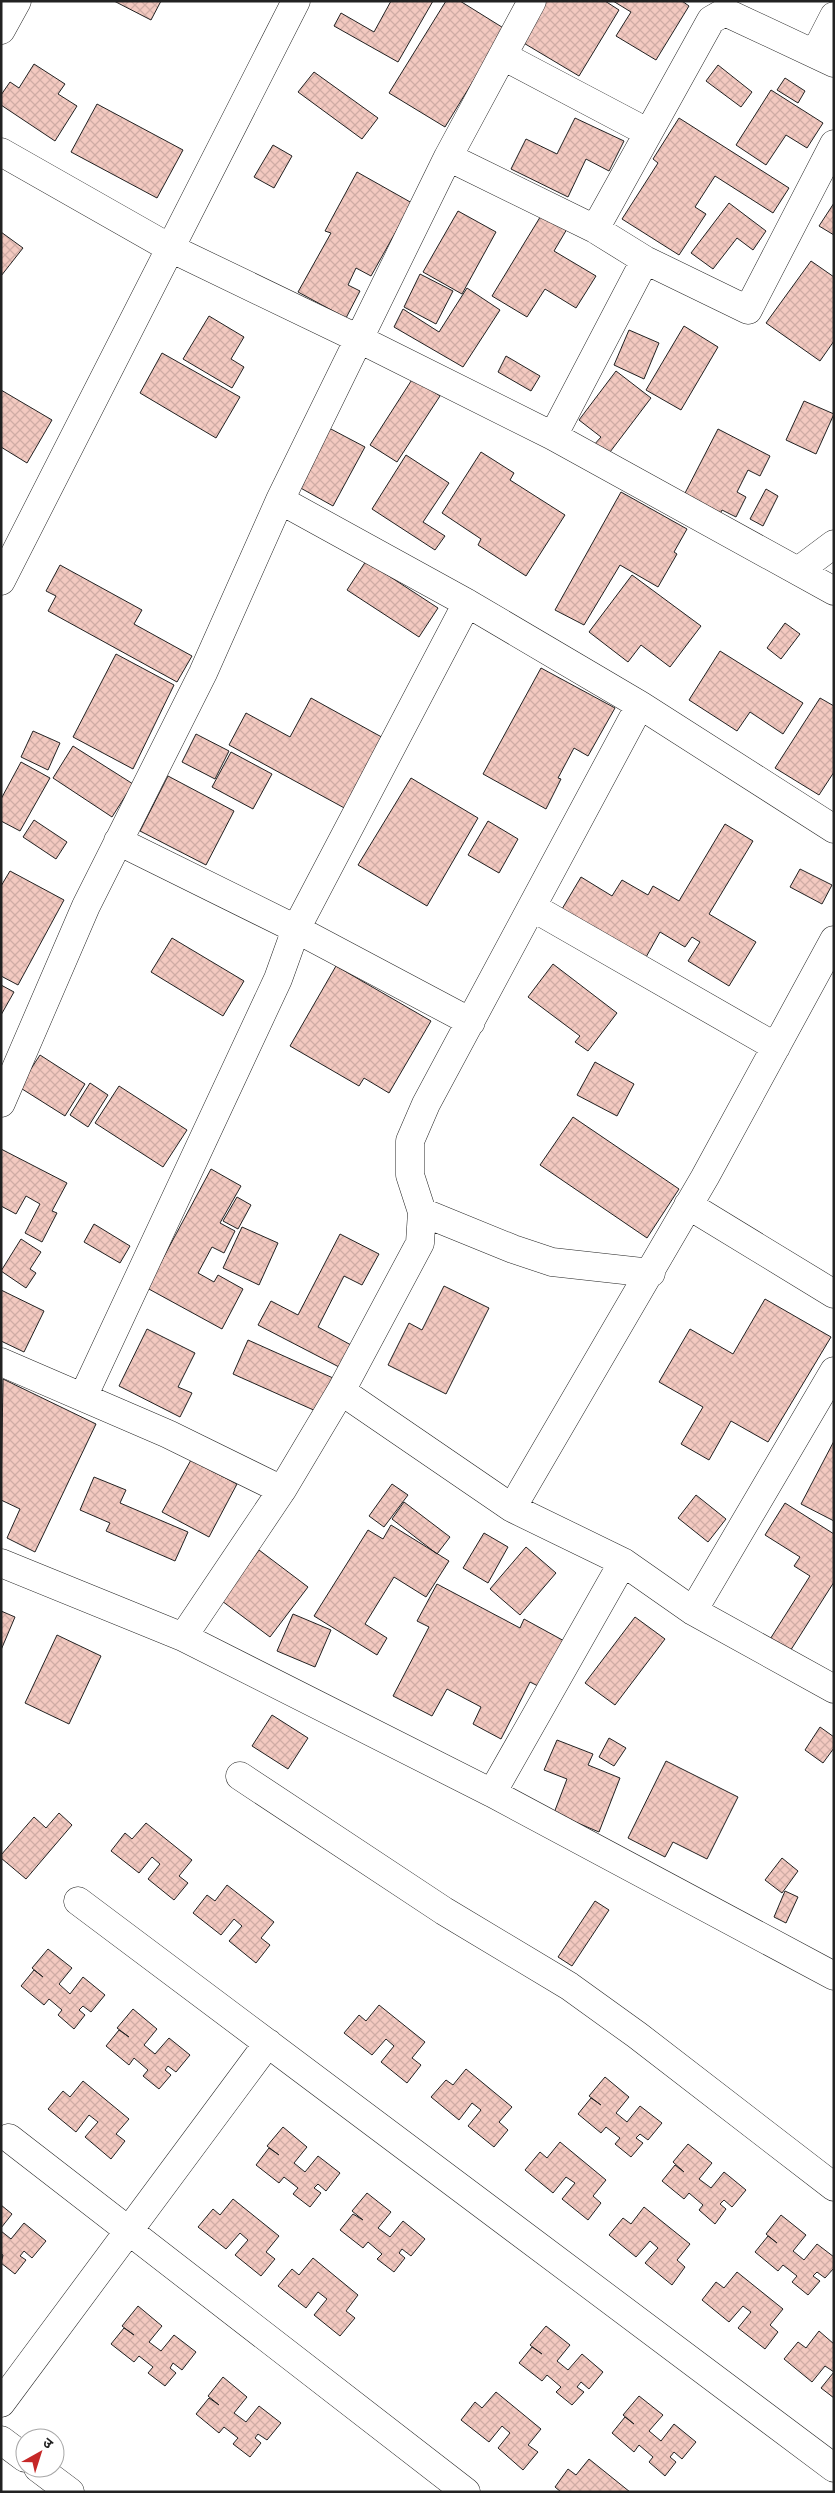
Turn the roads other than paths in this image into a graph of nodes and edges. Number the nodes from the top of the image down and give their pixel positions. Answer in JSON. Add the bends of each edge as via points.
{"nodes":[{"id":1,"x":17,"y":1,"type":"edge"},
{"id":2,"x":296,"y":1,"type":"edge"},
{"id":3,"x":532,"y":1,"type":"edge"},
{"id":4,"x":834,"y":16,"type":"edge"},
{"id":5,"x":1,"y":30,"type":"edge"},
{"id":6,"x":503,"y":56,"type":"junction"},
{"id":7,"x":824,"y":58,"type":"edge"},
{"id":8,"x":647,"y":132,"type":"junction"},
{"id":9,"x":834,"y":144,"type":"edge"},
{"id":10,"x":1,"y":152,"type":"edge"},
{"id":11,"x":448,"y":157,"type":"junction"},
{"id":12,"x":594,"y":229,"type":"junction"},
{"id":13,"x":170,"y":248,"type":"junction"},
{"id":14,"x":645,"y":260,"type":"junction"},
{"id":15,"x":359,"y":339,"type":"junction"},
{"id":16,"x":553,"y":436,"type":"junction"},
{"id":17,"x":280,"y":500,"type":"junction"},
{"id":18,"x":834,"y":544,"type":"edge"},
{"id":19,"x":798,"y":572,"type":"junction"},
{"id":20,"x":1,"y":581,"type":"edge"},
{"id":21,"x":834,"y":591,"type":"edge"},
{"id":22,"x":467,"y":603,"type":"junction"},
{"id":23,"x":640,"y":705,"type":"junction"},
{"id":24,"x":834,"y":828,"type":"edge"},
{"id":25,"x":118,"y":841,"type":"junction"},
{"id":26,"x":532,"y":907,"type":"junction"},
{"id":27,"x":296,"y":929,"type":"junction"},
{"id":28,"x":834,"y":940,"type":"edge"},
{"id":29,"x":471,"y":1022,"type":"junction"},
{"id":30,"x":776,"y":1047,"type":"junction"},
{"id":31,"x":1,"y":1103,"type":"edge"},
{"id":32,"x":688,"y":1205,"type":"junction"},
{"id":33,"x":422,"y":1212,"type":"junction"},
{"id":34,"x":651,"y":1273,"type":"junction"},
{"id":35,"x":834,"y":1294,"type":"edge"},
{"id":36,"x":1,"y":1362,"type":"edge"},
{"id":37,"x":834,"y":1371,"type":"edge"},
{"id":38,"x":341,"y":1391,"type":"junction"},
{"id":39,"x":83,"y":1397,"type":"junction"},
{"id":40,"x":282,"y":1490,"type":"junction"},
{"id":41,"x":512,"y":1508,"type":"junction"},
{"id":42,"x":623,"y":1562,"type":"junction"},
{"id":43,"x":1,"y":1564,"type":"edge"},
{"id":44,"x":693,"y":1611,"type":"junction"},
{"id":45,"x":183,"y":1636,"type":"junction"},
{"id":46,"x":834,"y":1689,"type":"edge"},
{"id":47,"x":240,"y":1776,"type":"dead end"},
{"id":48,"x":492,"y":1793,"type":"junction"},
{"id":49,"x":78,"y":1901,"type":"dead end"},
{"id":50,"x":834,"y":1976,"type":"edge"},
{"id":51,"x":268,"y":2043,"type":"junction"},
{"id":52,"x":9,"y":2138,"type":"dead end"},
{"id":53,"x":834,"y":2187,"type":"edge"},
{"id":54,"x":129,"y":2230,"type":"junction"},
{"id":55,"x":1,"y":2403,"type":"edge"},
{"id":56,"x":1,"y":2440,"type":"edge"},
{"id":57,"x":15,"y":2450,"type":"edge"},
{"id":58,"x":834,"y":2468,"type":"edge"},
{"id":59,"x":51,"y":2478,"type":"edge"},
{"id":60,"x":70,"y":2492,"type":"edge"},
{"id":61,"x":466,"y":2492,"type":"edge"}],
"edges":[{"from":1,"to":5,"type":"street"},
{"from":2,"to":13,"type":"street"},
{"from":3,"to":6,"type":"street"},
{"from":4,"to":7,"type":"street"},
{"from":6,"to":8,"type":"street"},
{"from":6,"to":11,"type":"street"},
{"from":7,"to":8,"type":"street","via":[[725,12],[711,20]]},
{"from":8,"to":12,"type":"street"},
{"from":9,"to":14,"type":"street","via":[[748,310]]},
{"from":10,"to":13,"type":"street"},
{"from":11,"to":12,"type":"street"},
{"from":11,"to":15,"type":"street"},
{"from":12,"to":14,"type":"street"},
{"from":13,"to":15,"type":"street"},
{"from":13,"to":20,"type":"street"},
{"from":14,"to":16,"type":"street"},
{"from":15,"to":16,"type":"street"},
{"from":15,"to":17,"type":"street"},
{"from":16,"to":19,"type":"street"},
{"from":17,"to":22,"type":"street"},
{"from":17,"to":25,"type":"street","via":[[203,672]]},
{"from":18,"to":19,"type":"street"},
{"from":19,"to":21,"type":"street"},
{"from":22,"to":23,"type":"street"},
{"from":22,"to":27,"type":"street"},
{"from":23,"to":24,"type":"street"},
{"from":23,"to":26,"type":"street"},
{"from":25,"to":27,"type":"street"},
{"from":25,"to":31,"type":"street","via":[[86,906]]},
{"from":26,"to":29,"type":"street"},
{"from":26,"to":30,"type":"street"},
{"from":27,"to":29,"type":"street"},
{"from":27,"to":39,"type":"street","via":[[278,979]]},
{"from":28,"to":30,"type":"street"},
{"from":29,"to":33,"type":"street","via":[[426,1104],[410,1142],[410,1175]]},
{"from":30,"to":32,"type":"street"},
{"from":32,"to":34,"type":"street"},
{"from":32,"to":35,"type":"street"},
{"from":33,"to":34,"type":"street","via":[[552,1262]]},
{"from":33,"to":38,"type":"street","via":[[420,1243]]},
{"from":34,"to":41,"type":"street"},
{"from":36,"to":39,"type":"street"},
{"from":37,"to":44,"type":"street"},
{"from":38,"to":40,"type":"street"},
{"from":38,"to":41,"type":"street"},
{"from":39,"to":40,"type":"street"},
{"from":40,"to":45,"type":"street"},
{"from":41,"to":42,"type":"street"},
{"from":42,"to":44,"type":"street"},
{"from":42,"to":48,"type":"street"},
{"from":43,"to":45,"type":"street"},
{"from":44,"to":46,"type":"street"},
{"from":45,"to":48,"type":"street"},
{"from":47,"to":53,"type":"street","via":[[444,1911],[569,1986]]},
{"from":48,"to":50,"type":"street"},
{"from":49,"to":51,"type":"street"},
{"from":51,"to":54,"type":"street"},
{"from":51,"to":58,"type":"street"},
{"from":52,"to":54,"type":"street"},
{"from":54,"to":55,"type":"street"},
{"from":54,"to":61,"type":"street"},
{"from":56,"to":57,"type":"street"},
{"from":59,"to":60,"type":"street"}]}
